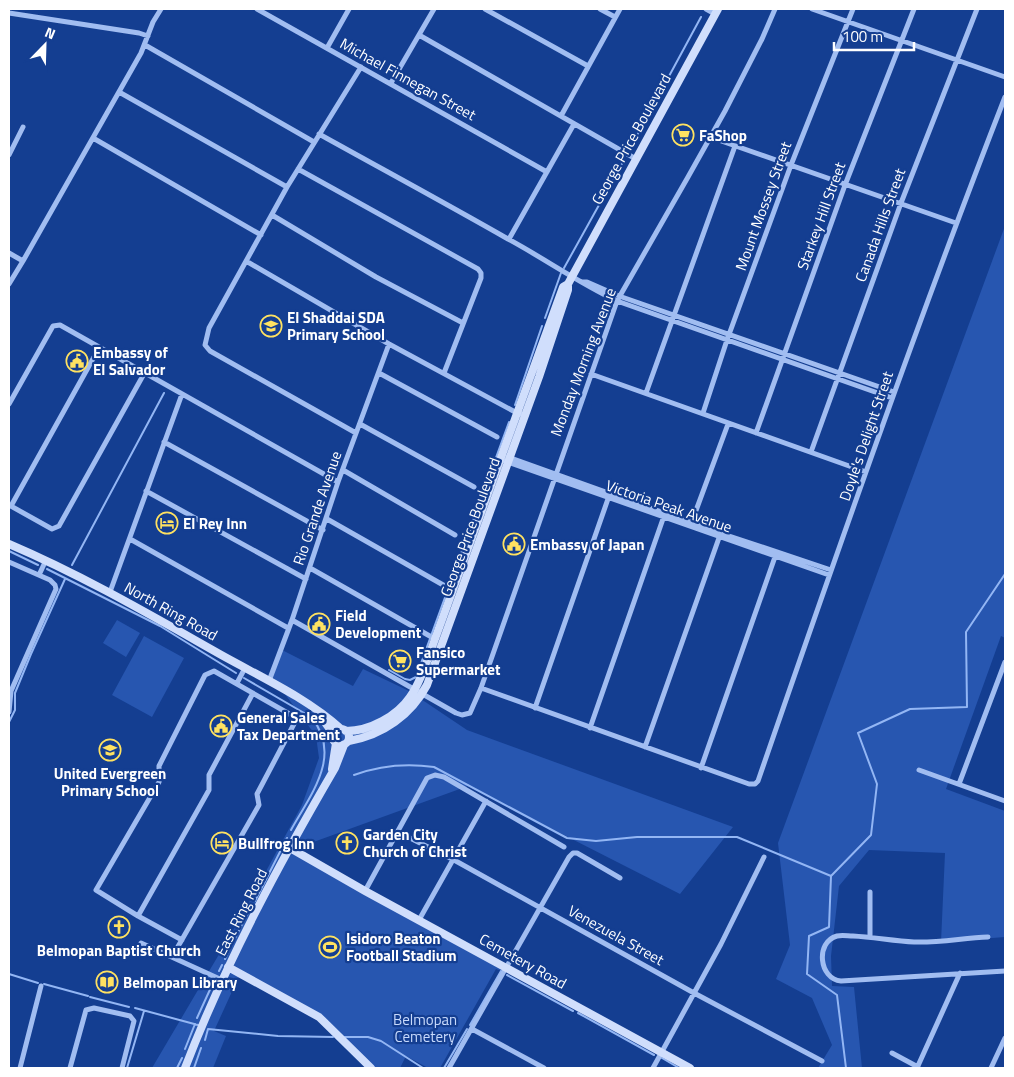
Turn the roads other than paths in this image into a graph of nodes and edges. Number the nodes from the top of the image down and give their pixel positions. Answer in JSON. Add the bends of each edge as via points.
{"nodes":[{"id":1,"x":161,"y":9,"type":"edge"},
{"id":2,"x":257,"y":9,"type":"edge"},
{"id":3,"x":349,"y":9,"type":"edge"},
{"id":4,"x":434,"y":9,"type":"edge"},
{"id":5,"x":485,"y":9,"type":"edge"},
{"id":6,"x":600,"y":9,"type":"edge"},
{"id":7,"x":620,"y":9,"type":"edge"},
{"id":8,"x":706,"y":9,"type":"edge"},
{"id":9,"x":775,"y":9,"type":"edge"},
{"id":10,"x":812,"y":9,"type":"edge"},
{"id":11,"x":852,"y":9,"type":"edge"},
{"id":12,"x":914,"y":9,"type":"edge"},
{"id":13,"x":977,"y":9,"type":"edge"},
{"id":14,"x":716,"y":11,"type":"edge"},
{"id":15,"x":12,"y":12,"type":"edge"},
{"id":16,"x":615,"y":17,"type":"junction"},
{"id":17,"x":848,"y":21,"type":"junction"},
{"id":18,"x":419,"y":35,"type":"junction"},
{"id":19,"x":148,"y":36,"type":"junction"},
{"id":20,"x":902,"y":40,"type":"junction"},
{"id":21,"x":145,"y":44,"type":"junction"},
{"id":22,"x":327,"y":48,"type":"junction"},
{"id":23,"x":957,"y":59,"type":"junction"},
{"id":24,"x":361,"y":66,"type":"junction"},
{"id":25,"x":588,"y":66,"type":"junction"},
{"id":26,"x":1005,"y":78,"type":"edge"},
{"id":27,"x":391,"y":83,"type":"junction"},
{"id":28,"x":119,"y":92,"type":"junction"},
{"id":29,"x":1005,"y":97,"type":"edge"},
{"id":30,"x":560,"y":116,"type":"junction"},
{"id":31,"x":574,"y":124,"type":"junction"},
{"id":32,"x":24,"y":127,"type":"dead end"},
{"id":33,"x":319,"y":134,"type":"junction"},
{"id":34,"x":710,"y":137,"type":"junction"},
{"id":35,"x":93,"y":138,"type":"junction"},
{"id":36,"x":314,"y":142,"type":"junction"},
{"id":37,"x":735,"y":146,"type":"junction"},
{"id":38,"x":9,"y":155,"type":"edge"},
{"id":39,"x":636,"y":159,"type":"junction"},
{"id":40,"x":791,"y":166,"type":"junction"},
{"id":41,"x":298,"y":169,"type":"junction"},
{"id":42,"x":547,"y":172,"type":"junction"},
{"id":43,"x":845,"y":185,"type":"junction"},
{"id":44,"x":287,"y":187,"type":"junction"},
{"id":45,"x":901,"y":203,"type":"junction"},
{"id":46,"x":272,"y":216,"type":"junction"},
{"id":47,"x":956,"y":223,"type":"junction"},
{"id":48,"x":261,"y":235,"type":"junction"},
{"id":49,"x":509,"y":239,"type":"junction"},
{"id":50,"x":9,"y":253,"type":"edge"},
{"id":51,"x":23,"y":261,"type":"junction"},
{"id":52,"x":246,"y":261,"type":"junction"},
{"id":53,"x":572,"y":275,"type":"junction"},
{"id":54,"x":9,"y":284,"type":"edge"},
{"id":55,"x":618,"y":298,"type":"junction"},
{"id":56,"x":672,"y":317,"type":"junction"},
{"id":57,"x":463,"y":323,"type":"junction"},
{"id":58,"x":728,"y":338,"type":"junction"},
{"id":59,"x":390,"y":344,"type":"junction"},
{"id":60,"x":99,"y":348,"type":"junction"},
{"id":61,"x":783,"y":356,"type":"junction"},
{"id":62,"x":145,"y":372,"type":"junction"},
{"id":63,"x":379,"y":373,"type":"junction"},
{"id":64,"x":444,"y":373,"type":"junction"},
{"id":65,"x":590,"y":374,"type":"junction"},
{"id":66,"x":838,"y":376,"type":"junction"},
{"id":67,"x":646,"y":393,"type":"junction"},
{"id":68,"x":182,"y":394,"type":"junction"},
{"id":69,"x":893,"y":395,"type":"junction"},
{"id":70,"x":9,"y":404,"type":"edge"},
{"id":71,"x":702,"y":413,"type":"junction"},
{"id":72,"x":521,"y":414,"type":"junction"},
{"id":73,"x":360,"y":424,"type":"junction"},
{"id":74,"x":728,"y":424,"type":"junction"},
{"id":75,"x":356,"y":433,"type":"junction"},
{"id":76,"x":756,"y":433,"type":"junction"},
{"id":77,"x":497,"y":437,"type":"dead end"},
{"id":78,"x":164,"y":442,"type":"junction"},
{"id":79,"x":811,"y":452,"type":"junction"},
{"id":80,"x":505,"y":458,"type":"junction"},
{"id":81,"x":343,"y":470,"type":"junction"},
{"id":82,"x":866,"y":472,"type":"junction"},
{"id":83,"x":554,"y":476,"type":"junction"},
{"id":84,"x":338,"y":482,"type":"junction"},
{"id":85,"x":474,"y":488,"type":"dead end"},
{"id":86,"x":146,"y":491,"type":"junction"},
{"id":87,"x":610,"y":496,"type":"junction"},
{"id":88,"x":10,"y":506,"type":"edge"},
{"id":89,"x":664,"y":516,"type":"junction"},
{"id":90,"x":327,"y":519,"type":"junction"},
{"id":91,"x":691,"y":524,"type":"junction"},
{"id":92,"x":323,"y":530,"type":"junction"},
{"id":93,"x":455,"y":535,"type":"dead end"},
{"id":94,"x":720,"y":535,"type":"junction"},
{"id":95,"x":130,"y":539,"type":"junction"},
{"id":96,"x":9,"y":544,"type":"edge"},
{"id":97,"x":776,"y":554,"type":"junction"},
{"id":98,"x":470,"y":555,"type":"junction"},
{"id":99,"x":46,"y":560,"type":"junction"},
{"id":100,"x":9,"y":562,"type":"edge"},
{"id":101,"x":310,"y":568,"type":"junction"},
{"id":102,"x":830,"y":572,"type":"junction"},
{"id":103,"x":38,"y":575,"type":"junction"},
{"id":104,"x":306,"y":579,"type":"junction"},
{"id":105,"x":452,"y":590,"type":"dead end"},
{"id":106,"x":110,"y":592,"type":"junction"},
{"id":107,"x":292,"y":620,"type":"junction"},
{"id":108,"x":288,"y":628,"type":"junction"},
{"id":109,"x":435,"y":639,"type":"junction"},
{"id":110,"x":1005,"y":662,"type":"edge"},
{"id":111,"x":245,"y":668,"type":"junction"},
{"id":112,"x":269,"y":681,"type":"junction"},
{"id":113,"x":236,"y":683,"type":"junction"},
{"id":114,"x":480,"y":688,"type":"junction"},
{"id":115,"x":419,"y":691,"type":"junction"},
{"id":116,"x":254,"y":693,"type":"junction"},
{"id":117,"x":535,"y":708,"type":"junction"},
{"id":118,"x":315,"y":709,"type":"junction"},
{"id":119,"x":9,"y":712,"type":"edge"},
{"id":120,"x":388,"y":722,"type":"junction"},
{"id":121,"x":590,"y":728,"type":"junction"},
{"id":122,"x":344,"y":730,"type":"junction"},
{"id":123,"x":335,"y":739,"type":"junction"},
{"id":124,"x":346,"y":743,"type":"junction"},
{"id":125,"x":645,"y":747,"type":"junction"},
{"id":126,"x":701,"y":768,"type":"junction"},
{"id":127,"x":919,"y":770,"type":"dead end"},
{"id":128,"x":332,"y":774,"type":"junction"},
{"id":129,"x":959,"y":784,"type":"junction"},
{"id":130,"x":486,"y":801,"type":"junction"},
{"id":131,"x":1005,"y":801,"type":"edge"},
{"id":132,"x":398,"y":832,"type":"junction"},
{"id":133,"x":564,"y":847,"type":"dead end"},
{"id":134,"x":290,"y":848,"type":"junction"},
{"id":135,"x":764,"y":858,"type":"dead end"},
{"id":136,"x":454,"y":860,"type":"junction"},
{"id":137,"x":620,"y":878,"type":"dead end"},
{"id":138,"x":365,"y":891,"type":"junction"},
{"id":139,"x":870,"y":892,"type":"dead end"},
{"id":140,"x":540,"y":908,"type":"junction"},
{"id":141,"x":138,"y":916,"type":"junction"},
{"id":142,"x":419,"y":920,"type":"junction"},
{"id":143,"x":870,"y":937,"type":"junction"},
{"id":144,"x":988,"y":937,"type":"dead end"},
{"id":145,"x":182,"y":940,"type":"junction"},
{"id":146,"x":141,"y":943,"type":"dead end"},
{"id":147,"x":172,"y":957,"type":"junction"},
{"id":148,"x":228,"y":967,"type":"junction"},
{"id":149,"x":507,"y":968,"type":"junction"},
{"id":150,"x":1005,"y":971,"type":"edge"},
{"id":151,"x":960,"y":974,"type":"junction"},
{"id":152,"x":222,"y":980,"type":"junction"},
{"id":153,"x":40,"y":986,"type":"dead end"},
{"id":154,"x":694,"y":993,"type":"junction"},
{"id":155,"x":472,"y":1029,"type":"junction"},
{"id":156,"x":1005,"y":1038,"type":"edge"},
{"id":157,"x":661,"y":1052,"type":"junction"},
{"id":158,"x":892,"y":1053,"type":"dead end"},
{"id":159,"x":822,"y":1061,"type":"dead end"},
{"id":160,"x":918,"y":1067,"type":"edge"},
{"id":161,"x":20,"y":1068,"type":"edge"},
{"id":162,"x":70,"y":1068,"type":"edge"},
{"id":163,"x":122,"y":1068,"type":"edge"},
{"id":164,"x":185,"y":1068,"type":"edge"},
{"id":165,"x":371,"y":1068,"type":"edge"},
{"id":166,"x":449,"y":1068,"type":"edge"},
{"id":167,"x":544,"y":1068,"type":"edge"},
{"id":168,"x":652,"y":1068,"type":"edge"},
{"id":169,"x":690,"y":1068,"type":"edge"},
{"id":170,"x":991,"y":1068,"type":"edge"}],
"edges":[{"from":1,"to":19,"type":"street"},
{"from":2,"to":22,"type":"street","name":"Michael Finnegan Street"},
{"from":3,"to":22,"type":"street"},
{"from":4,"to":18,"type":"street"},
{"from":5,"to":25,"type":"street"},
{"from":6,"to":16,"type":"street"},
{"from":7,"to":16,"type":"street"},
{"from":8,"to":14,"type":"street"},
{"from":9,"to":34,"type":"street","name":"Monday Morning Avenue"},
{"from":10,"to":17,"type":"street"},
{"from":11,"to":17,"type":"street","name":"Mount Mossey Street"},
{"from":12,"to":20,"type":"street","name":"Starkey Hill Street"},
{"from":13,"to":23,"type":"street","name":"Canada Hills Street"},
{"from":14,"to":39,"type":"main road","name":"George Price Boulevard"},
{"from":15,"to":19,"type":"street"},
{"from":16,"to":25,"type":"street"},
{"from":17,"to":20,"type":"street"},
{"from":17,"to":40,"type":"street","name":"Mount Mossey Street"},
{"from":18,"to":27,"type":"street"},
{"from":18,"to":30,"type":"street"},
{"from":19,"to":21,"type":"street"},
{"from":20,"to":23,"type":"street"},
{"from":20,"to":43,"type":"street","name":"Starkey Hill Street"},
{"from":21,"to":28,"type":"street"},
{"from":21,"to":36,"type":"street"},
{"from":22,"to":24,"type":"street","name":"Michael Finnegan Street"},
{"from":23,"to":26,"type":"street"},
{"from":23,"to":45,"type":"street","name":"Canada Hills Street"},
{"from":24,"to":27,"type":"street","name":"Michael Finnegan Street"},
{"from":24,"to":33,"type":"street"},
{"from":25,"to":30,"type":"street"},
{"from":27,"to":42,"type":"street","name":"Michael Finnegan Street"},
{"from":28,"to":35,"type":"street"},
{"from":28,"to":44,"type":"street"},
{"from":29,"to":47,"type":"street","name":"Doyle's Delight Street"},
{"from":30,"to":31,"type":"street"},
{"from":31,"to":39,"type":"street"},
{"from":31,"to":42,"type":"street"},
{"from":32,"to":38,"type":"street"},
{"from":33,"to":36,"type":"street"},
{"from":33,"to":49,"type":"street"},
{"from":34,"to":37,"type":"street"},
{"from":34,"to":55,"type":"street","name":"Monday Morning Avenue"},
{"from":35,"to":48,"type":"street"},
{"from":35,"to":51,"type":"street"},
{"from":36,"to":41,"type":"street"},
{"from":37,"to":40,"type":"street"},
{"from":37,"to":56,"type":"street"},
{"from":39,"to":53,"type":"main road","name":"George Price Boulevard"},
{"from":40,"to":43,"type":"street"},
{"from":40,"to":58,"type":"street","name":"Mount Mossey Street"},
{"from":41,"to":44,"type":"street"},
{"from":41,"to":57,"type":"street","via":[[478,269],[481,278]]},
{"from":42,"to":49,"type":"street"},
{"from":43,"to":45,"type":"street"},
{"from":43,"to":61,"type":"street","name":"Starkey Hill Street"},
{"from":44,"to":46,"type":"street"},
{"from":45,"to":47,"type":"street"},
{"from":45,"to":66,"type":"street","name":"Canada Hills Street"},
{"from":46,"to":48,"type":"street"},
{"from":46,"to":57,"type":"street"},
{"from":47,"to":69,"type":"street","name":"Doyle's Delight Street"},
{"from":48,"to":52,"type":"street"},
{"from":49,"to":53,"type":"street"},
{"from":50,"to":51,"type":"street"},
{"from":51,"to":54,"type":"street"},
{"from":52,"to":59,"type":"street"},
{"from":52,"to":75,"type":"street","via":[[209,328],[204,345]]},
{"from":53,"to":55,"type":"street","via":[[585,285]]},
{"from":53,"to":72,"type":"main road","name":"George Price Boulevard","via":[[564,287]]},
{"from":55,"to":56,"type":"street"},
{"from":55,"to":65,"type":"street","name":"Monday Morning Avenue"},
{"from":56,"to":58,"type":"street"},
{"from":56,"to":67,"type":"street"},
{"from":57,"to":64,"type":"street"},
{"from":58,"to":61,"type":"street"},
{"from":58,"to":71,"type":"street","name":"Mount Mossey Street"},
{"from":59,"to":63,"type":"street","name":"Rio Grande Avenue"},
{"from":59,"to":64,"type":"street"},
{"from":60,"to":62,"type":"street"},
{"from":60,"to":70,"type":"street","via":[[60,325],[53,326]]},
{"from":60,"to":88,"type":"street"},
{"from":61,"to":66,"type":"street"},
{"from":61,"to":76,"type":"street","name":"Starkey Hill Street"},
{"from":62,"to":68,"type":"street"},
{"from":62,"to":88,"type":"street","via":[[58,526],[52,529]]},
{"from":63,"to":73,"type":"street","name":"Rio Grande Avenue"},
{"from":63,"to":77,"type":"street"},
{"from":64,"to":72,"type":"street"},
{"from":65,"to":67,"type":"street"},
{"from":65,"to":83,"type":"street","name":"Monday Morning Avenue"},
{"from":66,"to":69,"type":"street"},
{"from":66,"to":79,"type":"street","name":"Canada Hills Street"},
{"from":67,"to":71,"type":"street"},
{"from":68,"to":78,"type":"street"},
{"from":68,"to":84,"type":"street"},
{"from":69,"to":82,"type":"street","name":"Doyle's Delight Street"},
{"from":71,"to":74,"type":"street"},
{"from":72,"to":80,"type":"main road","name":"George Price Boulevard"},
{"from":73,"to":75,"type":"street","name":"Rio Grande Avenue"},
{"from":73,"to":85,"type":"street"},
{"from":74,"to":76,"type":"street"},
{"from":74,"to":91,"type":"street"},
{"from":75,"to":81,"type":"street","name":"Rio Grande Avenue"},
{"from":76,"to":79,"type":"street"},
{"from":78,"to":86,"type":"street"},
{"from":78,"to":92,"type":"street"},
{"from":79,"to":82,"type":"street"},
{"from":80,"to":83,"type":"street","name":"Victoria Peak Avenue"},
{"from":80,"to":98,"type":"main road","name":"George Price Boulevard"},
{"from":81,"to":84,"type":"street","name":"Rio Grande Avenue"},
{"from":81,"to":93,"type":"street"},
{"from":82,"to":102,"type":"street","name":"Doyle's Delight Street"},
{"from":83,"to":87,"type":"street","name":"Victoria Peak Avenue"},
{"from":83,"to":114,"type":"street","name":"Monday Morning Avenue"},
{"from":84,"to":90,"type":"street","name":"Rio Grande Avenue"},
{"from":86,"to":95,"type":"street"},
{"from":86,"to":104,"type":"street"},
{"from":87,"to":89,"type":"street","name":"Victoria Peak Avenue"},
{"from":87,"to":117,"type":"street"},
{"from":89,"to":91,"type":"street","name":"Victoria Peak Avenue"},
{"from":89,"to":121,"type":"street"},
{"from":90,"to":92,"type":"street","name":"Rio Grande Avenue"},
{"from":90,"to":105,"type":"street"},
{"from":91,"to":94,"type":"street","name":"Victoria Peak Avenue"},
{"from":92,"to":101,"type":"street","name":"Rio Grande Avenue"},
{"from":94,"to":97,"type":"street","name":"Victoria Peak Avenue"},
{"from":94,"to":125,"type":"street"},
{"from":95,"to":106,"type":"street"},
{"from":95,"to":108,"type":"street"},
{"from":96,"to":99,"type":"main road","name":"North Ring Road"},
{"from":97,"to":102,"type":"street","name":"Victoria Peak Avenue"},
{"from":97,"to":126,"type":"street"},
{"from":98,"to":109,"type":"main road","name":"George Price Boulevard"},
{"from":98,"to":115,"type":"main road","name":"George Price Boulevard"},
{"from":99,"to":103,"type":"street"},
{"from":99,"to":106,"type":"main road","name":"North Ring Road"},
{"from":100,"to":103,"type":"street"},
{"from":101,"to":104,"type":"street","name":"Rio Grande Avenue"},
{"from":101,"to":109,"type":"street"},
{"from":102,"to":126,"type":"street","name":"Doyle's Delight Street","via":[[758,781],[749,784]]},
{"from":103,"to":119,"type":"street","via":[[53,582],[56,592],[10,691]]},
{"from":104,"to":107,"type":"street","name":"Rio Grande Avenue"},
{"from":106,"to":111,"type":"main road","name":"North Ring Road"},
{"from":107,"to":108,"type":"street","name":"Rio Grande Avenue"},
{"from":107,"to":115,"type":"street"},
{"from":108,"to":112,"type":"street","name":"Rio Grande Avenue"},
{"from":109,"to":115,"type":"main road","name":"George Price Boulevard"},
{"from":110,"to":129,"type":"street"},
{"from":111,"to":112,"type":"main road","name":"North Ring Road"},
{"from":111,"to":113,"type":"street"},
{"from":112,"to":118,"type":"main road","name":"North Ring Road"},
{"from":113,"to":116,"type":"street"},
{"from":113,"to":141,"type":"street","via":[[214,671],[205,675],[159,766],[159,782],[96,890]]},
{"from":114,"to":115,"type":"street","name":"Monday Morning Avenue","via":[[473,709],[462,715]]},
{"from":114,"to":117,"type":"street"},
{"from":115,"to":120,"type":"main road","name":"George Price Boulevard"},
{"from":116,"to":141,"type":"street","via":[[209,775],[209,790]]},
{"from":116,"to":145,"type":"street","via":[[293,716],[295,722],[257,794],[259,804]]},
{"from":117,"to":121,"type":"street"},
{"from":118,"to":122,"type":"main road","name":"North Ring Road"},
{"from":118,"to":123,"type":"main road","name":"North Ring Road"},
{"from":120,"to":122,"type":"main road","name":"George Price Boulevard"},
{"from":120,"to":124,"type":"main road","name":"George Price Boulevard","via":[[368,736]]},
{"from":121,"to":125,"type":"street"},
{"from":122,"to":123,"type":"main road","via":[[336,731]]},
{"from":122,"to":124,"type":"main road","via":[[349,736]]},
{"from":123,"to":124,"type":"main road","via":[[340,745]]},
{"from":123,"to":128,"type":"main road"},
{"from":124,"to":128,"type":"main road"},
{"from":125,"to":126,"type":"street"},
{"from":127,"to":129,"type":"street"},
{"from":128,"to":134,"type":"main road","name":"East Ring Road"},
{"from":129,"to":131,"type":"street"},
{"from":130,"to":132,"type":"street","via":[[435,775],[427,778]]},
{"from":130,"to":133,"type":"street"},
{"from":130,"to":136,"type":"street"},
{"from":132,"to":136,"type":"street","name":"Venezuela Street"},
{"from":132,"to":138,"type":"street"},
{"from":134,"to":138,"type":"main road","name":"Cemetery Road"},
{"from":134,"to":148,"type":"main road","name":"East Ring Road"},
{"from":135,"to":154,"type":"street"},
{"from":136,"to":140,"type":"street","name":"Venezuela Street"},
{"from":136,"to":142,"type":"street"},
{"from":137,"to":140,"type":"street","via":[[573,853]]},
{"from":138,"to":142,"type":"main road","name":"Cemetery Road"},
{"from":139,"to":143,"type":"street"},
{"from":140,"to":149,"type":"street"},
{"from":140,"to":154,"type":"street","name":"Venezuela Street"},
{"from":141,"to":145,"type":"street"},
{"from":142,"to":149,"type":"main road","name":"Cemetery Road"},
{"from":143,"to":144,"type":"street","via":[[915,942]]},
{"from":143,"to":151,"type":"street","via":[[839,936],[832,939],[825,945],[825,971],[835,981],[841,982]]},
{"from":145,"to":147,"type":"street"},
{"from":146,"to":147,"type":"street"},
{"from":147,"to":152,"type":"street"},
{"from":148,"to":152,"type":"main road","name":"East Ring Road"},
{"from":148,"to":165,"type":"main road","via":[[318,1016]]},
{"from":149,"to":155,"type":"street"},
{"from":149,"to":157,"type":"main road","name":"Cemetery Road"},
{"from":150,"to":151,"type":"street"},
{"from":151,"to":160,"type":"street"},
{"from":152,"to":164,"type":"main road","name":"East Ring Road"},
{"from":153,"to":161,"type":"street"},
{"from":154,"to":157,"type":"street"},
{"from":154,"to":159,"type":"street","name":"Venezuela Street"},
{"from":155,"to":166,"type":"street"},
{"from":155,"to":167,"type":"street"},
{"from":156,"to":170,"type":"street"},
{"from":157,"to":168,"type":"street"},
{"from":157,"to":169,"type":"main road","name":"Cemetery Road"},
{"from":158,"to":160,"type":"street"},
{"from":162,"to":163,"type":"street","via":[[86,1010],[94,1008],[133,1018]]}]}
